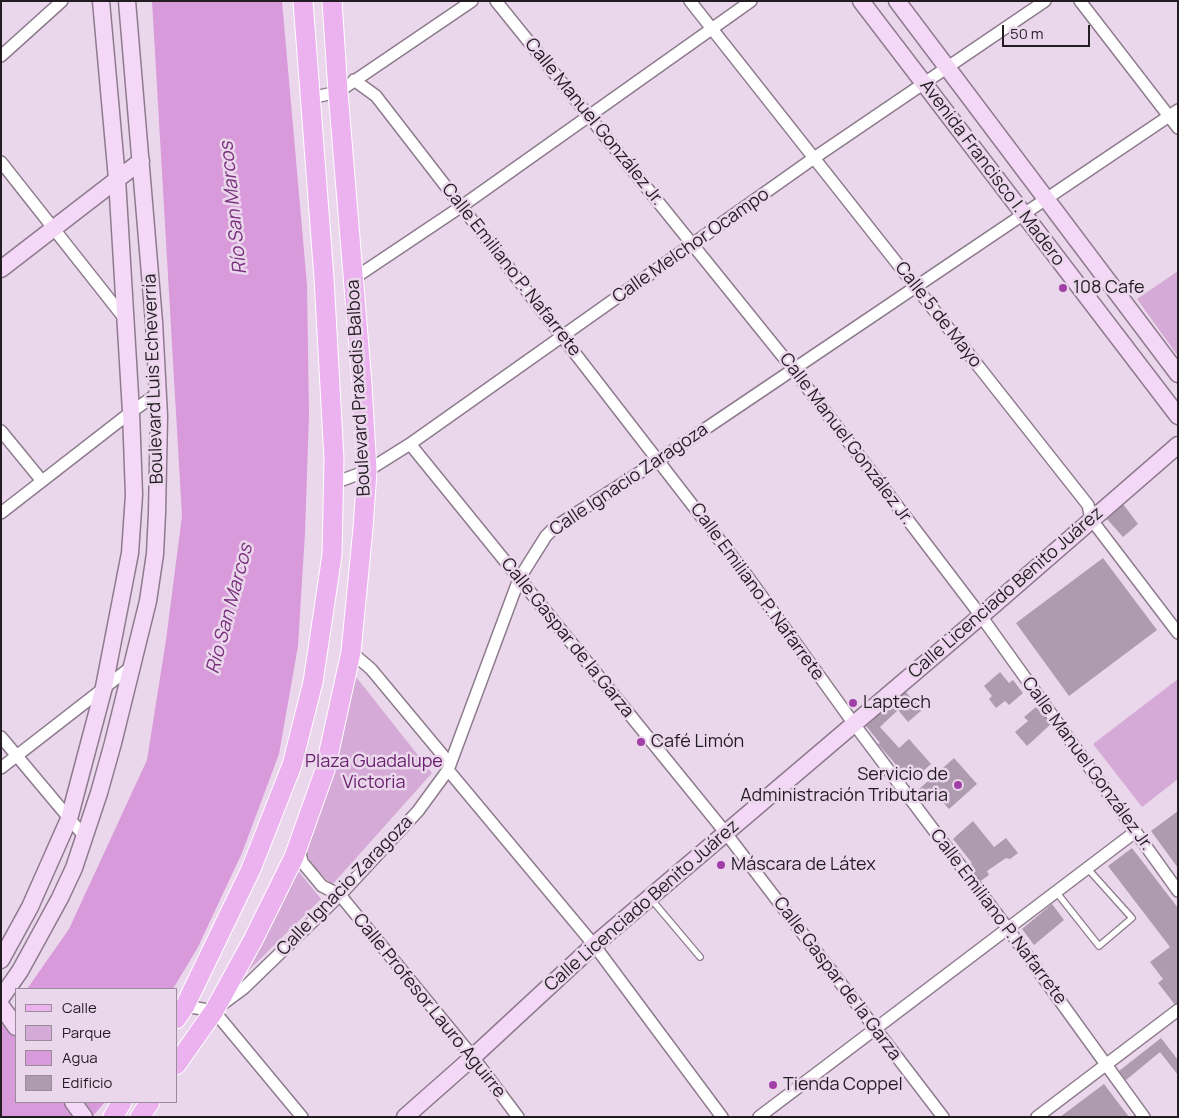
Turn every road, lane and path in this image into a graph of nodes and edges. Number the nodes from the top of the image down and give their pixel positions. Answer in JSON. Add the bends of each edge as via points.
{"nodes":[{"id":1,"x":62,"y":1,"type":"edge"},
{"id":2,"x":101,"y":1,"type":"edge"},
{"id":3,"x":127,"y":1,"type":"edge"},
{"id":4,"x":302,"y":1,"type":"edge"},
{"id":5,"x":332,"y":1,"type":"edge"},
{"id":6,"x":472,"y":1,"type":"edge"},
{"id":7,"x":496,"y":1,"type":"edge"},
{"id":8,"x":690,"y":1,"type":"edge"},
{"id":9,"x":751,"y":1,"type":"edge"},
{"id":10,"x":861,"y":1,"type":"edge"},
{"id":11,"x":897,"y":1,"type":"edge"},
{"id":12,"x":1045,"y":1,"type":"edge"},
{"id":13,"x":1080,"y":1,"type":"edge"},
{"id":14,"x":712,"y":29,"type":"junction"},
{"id":15,"x":1,"y":56,"type":"edge"},
{"id":16,"x":947,"y":68,"type":"junction"},
{"id":17,"x":354,"y":80,"type":"junction"},
{"id":18,"x":924,"y":84,"type":"junction"},
{"id":19,"x":338,"y":92,"type":"junction"},
{"id":20,"x":310,"y":98,"type":"junction"},
{"id":21,"x":1173,"y":113,"type":"edge"},
{"id":22,"x":588,"y":116,"type":"junction"},
{"id":23,"x":1178,"y":128,"type":"edge"},
{"id":24,"x":814,"y":158,"type":"junction"},
{"id":25,"x":141,"y":160,"type":"junction"},
{"id":26,"x":1,"y":162,"type":"edge"},
{"id":27,"x":117,"y":179,"type":"junction"},
{"id":28,"x":1046,"y":198,"type":"junction"},
{"id":29,"x":462,"y":206,"type":"junction"},
{"id":30,"x":1022,"y":214,"type":"junction"},
{"id":31,"x":54,"y":228,"type":"junction"},
{"id":32,"x":693,"y":244,"type":"junction"},
{"id":33,"x":1,"y":270,"type":"edge"},
{"id":34,"x":354,"y":275,"type":"junction"},
{"id":35,"x":324,"y":278,"type":"junction"},
{"id":36,"x":916,"y":286,"type":"junction"},
{"id":37,"x":125,"y":319,"type":"junction"},
{"id":38,"x":563,"y":337,"type":"junction"},
{"id":39,"x":792,"y":369,"type":"junction"},
{"id":40,"x":1178,"y":374,"type":"edge"},
{"id":41,"x":157,"y":394,"type":"junction"},
{"id":42,"x":132,"y":412,"type":"junction"},
{"id":43,"x":1178,"y":416,"type":"edge"},
{"id":44,"x":1,"y":431,"type":"edge"},
{"id":45,"x":410,"y":444,"type":"junction"},
{"id":46,"x":1178,"y":445,"type":"edge"},
{"id":47,"x":659,"y":460,"type":"junction"},
{"id":48,"x":367,"y":471,"type":"junction"},
{"id":49,"x":42,"y":481,"type":"junction"},
{"id":50,"x":334,"y":483,"type":"junction"},
{"id":51,"x":1,"y":513,"type":"edge"},
{"id":52,"x":1091,"y":519,"type":"junction"},
{"id":53,"x":519,"y":579,"type":"junction"},
{"id":54,"x":981,"y":616,"type":"junction"},
{"id":55,"x":1178,"y":633,"type":"edge"},
{"id":56,"x":351,"y":652,"type":"junction"},
{"id":57,"x":131,"y":667,"type":"junction"},
{"id":58,"x":104,"y":687,"type":"junction"},
{"id":59,"x":854,"y":724,"type":"junction"},
{"id":60,"x":1,"y":737,"type":"edge"},
{"id":61,"x":17,"y":756,"type":"junction"},
{"id":62,"x":449,"y":767,"type":"junction"},
{"id":63,"x":1,"y":768,"type":"edge"},
{"id":64,"x":69,"y":819,"type":"junction"},
{"id":65,"x":725,"y":832,"type":"junction"},
{"id":66,"x":1136,"y":832,"type":"junction"},
{"id":67,"x":84,"y":836,"type":"junction"},
{"id":68,"x":298,"y":841,"type":"junction"},
{"id":69,"x":1088,"y":869,"type":"junction"},
{"id":70,"x":1178,"y":891,"type":"edge"},
{"id":71,"x":1056,"y":893,"type":"junction"},
{"id":72,"x":340,"y":895,"type":"junction"},
{"id":73,"x":650,"y":898,"type":"junction"},
{"id":74,"x":1008,"y":929,"type":"junction"},
{"id":75,"x":594,"y":945,"type":"junction"},
{"id":76,"x":700,"y":957,"type":"dead end"},
{"id":77,"x":1,"y":960,"type":"edge"},
{"id":78,"x":1,"y":998,"type":"edge"},
{"id":79,"x":1178,"y":1010,"type":"edge"},
{"id":80,"x":214,"y":1011,"type":"junction"},
{"id":81,"x":181,"y":1013,"type":"edge"},
{"id":82,"x":876,"y":1030,"type":"junction"},
{"id":83,"x":473,"y":1057,"type":"junction"},
{"id":84,"x":178,"y":1062,"type":"edge"},
{"id":85,"x":1107,"y":1064,"type":"junction"},
{"id":86,"x":74,"y":1103,"type":"edge"},
{"id":87,"x":121,"y":1103,"type":"edge"},
{"id":88,"x":149,"y":1103,"type":"edge"},
{"id":89,"x":84,"y":1117,"type":"edge"},
{"id":90,"x":113,"y":1117,"type":"edge"},
{"id":91,"x":140,"y":1117,"type":"edge"},
{"id":92,"x":302,"y":1117,"type":"edge"},
{"id":93,"x":406,"y":1117,"type":"edge"},
{"id":94,"x":518,"y":1117,"type":"edge"},
{"id":95,"x":722,"y":1117,"type":"edge"},
{"id":96,"x":759,"y":1117,"type":"edge"},
{"id":97,"x":943,"y":1117,"type":"edge"},
{"id":98,"x":1037,"y":1117,"type":"edge"},
{"id":99,"x":1144,"y":1117,"type":"edge"}],
"edges":[{"from":1,"to":15,"type":"street"},
{"from":2,"to":27,"type":"main road","name":"Boulevard Luis Echeverría"},
{"from":3,"to":25,"type":"main road","name":"Boulevard Luis Echeverría"},
{"from":4,"to":20,"type":"main road","name":"Boulevard Praxedis Balboa"},
{"from":5,"to":19,"type":"main road","name":"Boulevard Praxedis Balboa"},
{"from":6,"to":17,"type":"street"},
{"from":7,"to":22,"type":"street","name":"Calle Manuel González Jr."},
{"from":8,"to":14,"type":"street","name":"Calle 5 de Mayo"},
{"from":9,"to":14,"type":"street"},
{"from":10,"to":18,"type":"main road","name":"Avenida Francisco I. Madero"},
{"from":11,"to":16,"type":"main road","name":"Avenida Francisco I. Madero"},
{"from":12,"to":16,"type":"street","name":"Calle Melchor Ocampo"},
{"from":13,"to":21,"type":"street"},
{"from":14,"to":22,"type":"street"},
{"from":14,"to":24,"type":"street","name":"Calle 5 de Mayo"},
{"from":16,"to":18,"type":"street","name":"Calle Melchor Ocampo"},
{"from":16,"to":28,"type":"main road","name":"Avenida Francisco I. Madero"},
{"from":17,"to":19,"type":"street"},
{"from":17,"to":29,"type":"street","name":"Calle Emiliano P. Nafarrete","via":[[376,96]]},
{"from":18,"to":24,"type":"street","name":"Calle Melchor Ocampo"},
{"from":18,"to":30,"type":"main road","name":"Avenida Francisco I. Madero"},
{"from":19,"to":20,"type":"street"},
{"from":19,"to":34,"type":"main road","name":"Boulevard Praxedis Balboa"},
{"from":20,"to":35,"type":"main road","name":"Boulevard Praxedis Balboa"},
{"from":21,"to":23,"type":"street"},
{"from":21,"to":28,"type":"street","name":"Calle Ignacio Zaragoza"},
{"from":22,"to":29,"type":"street"},
{"from":22,"to":32,"type":"street","name":"Calle Manuel González Jr."},
{"from":24,"to":32,"type":"street","name":"Calle Melchor Ocampo"},
{"from":24,"to":36,"type":"street","name":"Calle 5 de Mayo"},
{"from":25,"to":27,"type":"main road"},
{"from":25,"to":41,"type":"main road","name":"Boulevard Luis Echeverría"},
{"from":26,"to":31,"type":"street"},
{"from":27,"to":31,"type":"main road"},
{"from":27,"to":37,"type":"main road","name":"Boulevard Luis Echeverría"},
{"from":28,"to":30,"type":"street","name":"Calle Ignacio Zaragoza"},
{"from":28,"to":40,"type":"main road","name":"Avenida Francisco I. Madero"},
{"from":29,"to":34,"type":"street"},
{"from":29,"to":38,"type":"street","name":"Calle Emiliano P. Nafarrete"},
{"from":30,"to":36,"type":"street","name":"Calle Ignacio Zaragoza"},
{"from":30,"to":43,"type":"main road","name":"Avenida Francisco I. Madero"},
{"from":31,"to":33,"type":"main road"},
{"from":31,"to":37,"type":"street"},
{"from":32,"to":38,"type":"street","name":"Calle Melchor Ocampo"},
{"from":32,"to":39,"type":"street","name":"Calle Manuel González Jr."},
{"from":34,"to":35,"type":"main road"},
{"from":34,"to":48,"type":"main road","name":"Boulevard Praxedis Balboa"},
{"from":35,"to":50,"type":"main road","name":"Boulevard Praxedis Balboa"},
{"from":36,"to":39,"type":"street","name":"Calle Ignacio Zaragoza"},
{"from":36,"to":52,"type":"street","name":"Calle 5 de Mayo","via":[[1088,505]]},
{"from":37,"to":42,"type":"main road","name":"Boulevard Luis Echeverría"},
{"from":38,"to":45,"type":"street","name":"Calle Melchor Ocampo"},
{"from":38,"to":47,"type":"street","name":"Calle Emiliano P. Nafarrete"},
{"from":39,"to":47,"type":"street","name":"Calle Ignacio Zaragoza"},
{"from":39,"to":54,"type":"street","name":"Calle Manuel González Jr."},
{"from":41,"to":42,"type":"street"},
{"from":41,"to":57,"type":"main road","name":"Boulevard Luis Echeverría","via":[[155,554],[148,601]]},
{"from":42,"to":49,"type":"street"},
{"from":42,"to":58,"type":"main road","name":"Boulevard Luis Echeverría","via":[[134,496],[130,553]]},
{"from":44,"to":49,"type":"street"},
{"from":45,"to":48,"type":"street","name":"Calle Melchor Ocampo"},
{"from":45,"to":53,"type":"street","name":"Calle Gaspar de la Garza"},
{"from":46,"to":52,"type":"main road","name":"Calle Licenciado Benito Juárez"},
{"from":47,"to":53,"type":"street","name":"Calle Ignacio Zaragoza","via":[[555,527]]},
{"from":47,"to":59,"type":"street","name":"Calle Emiliano P. Nafarrete","via":[[745,572]]},
{"from":48,"to":50,"type":"street","name":"Calle Melchor Ocampo"},
{"from":48,"to":56,"type":"main road","name":"Boulevard Praxedis Balboa"},
{"from":49,"to":51,"type":"street"},
{"from":50,"to":81,"type":"main road","name":"Boulevard Praxedis Balboa","via":[[332,555],[313,682],[292,765],[251,869]]},
{"from":52,"to":54,"type":"main road","name":"Calle Licenciado Benito Juárez"},
{"from":52,"to":55,"type":"street","name":"Calle 5 de Mayo"},
{"from":53,"to":62,"type":"street","name":"Calle Ignacio Zaragoza"},
{"from":53,"to":65,"type":"street","name":"Calle Gaspar de la Garza"},
{"from":54,"to":59,"type":"main road","name":"Calle Licenciado Benito Juárez"},
{"from":54,"to":66,"type":"street","name":"Calle Manuel González Jr."},
{"from":56,"to":62,"type":"street","via":[[371,669]]},
{"from":56,"to":68,"type":"main road","name":"Boulevard Praxedis Balboa","via":[[325,770]]},
{"from":57,"to":58,"type":"street"},
{"from":57,"to":67,"type":"main road","name":"Boulevard Luis Echeverría","via":[[99,793]]},
{"from":58,"to":61,"type":"street"},
{"from":58,"to":64,"type":"main road","name":"Boulevard Luis Echeverría"},
{"from":59,"to":65,"type":"main road","name":"Calle Licenciado Benito Juárez"},
{"from":59,"to":74,"type":"street","name":"Calle Emiliano P. Nafarrete"},
{"from":60,"to":61,"type":"street"},
{"from":61,"to":63,"type":"street"},
{"from":61,"to":64,"type":"street"},
{"from":62,"to":72,"type":"street","name":"Calle Ignacio Zaragoza","via":[[418,811]]},
{"from":62,"to":75,"type":"street"},
{"from":64,"to":67,"type":"street"},
{"from":64,"to":77,"type":"main road","name":"Boulevard Luis Echeverría","via":[[30,908]]},
{"from":65,"to":73,"type":"main road","name":"Calle Licenciado Benito Juárez"},
{"from":65,"to":82,"type":"street","name":"Calle Gaspar de la Garza"},
{"from":66,"to":69,"type":"street"},
{"from":66,"to":70,"type":"street","name":"Calle Manuel González Jr."},
{"from":67,"to":78,"type":"main road","name":"Boulevard Luis Echeverría","via":[[60,898]]},
{"from":68,"to":72,"type":"street","name":"Calle Profesor Lauro Aguirre","via":[[302,862],[322,886]]},
{"from":68,"to":80,"type":"main road","name":"Boulevard Praxedis Balboa","via":[[294,857],[254,940]]},
{"from":69,"to":71,"type":"street"},
{"from":69,"to":71,"type":"lane","via":[[1132,918],[1099,946]]},
{"from":71,"to":74,"type":"street"},
{"from":72,"to":80,"type":"street","name":"Calle Ignacio Zaragoza","via":[[244,988]]},
{"from":72,"to":83,"type":"street","name":"Calle Profesor Lauro Aguirre"},
{"from":73,"to":75,"type":"main road","name":"Calle Licenciado Benito Juárez"},
{"from":73,"to":76,"type":"lane"},
{"from":74,"to":82,"type":"street"},
{"from":74,"to":85,"type":"street","name":"Calle Emiliano P. Nafarrete"},
{"from":75,"to":83,"type":"main road","name":"Calle Licenciado Benito Juárez"},
{"from":75,"to":95,"type":"street"},
{"from":79,"to":85,"type":"street"},
{"from":80,"to":81,"type":"street"},
{"from":80,"to":84,"type":"main road","name":"Boulevard Praxedis Balboa"},
{"from":80,"to":92,"type":"street"},
{"from":82,"to":96,"type":"street"},
{"from":82,"to":97,"type":"street","name":"Calle Gaspar de la Garza"},
{"from":83,"to":93,"type":"main road","name":"Calle Licenciado Benito Juárez"},
{"from":83,"to":94,"type":"street","name":"Calle Profesor Lauro Aguirre"},
{"from":85,"to":98,"type":"street"},
{"from":85,"to":99,"type":"street","name":"Calle Emiliano P. Nafarrete"},
{"from":86,"to":89,"type":"main road"},
{"from":87,"to":90,"type":"main road"},
{"from":88,"to":91,"type":"main road"}]}
